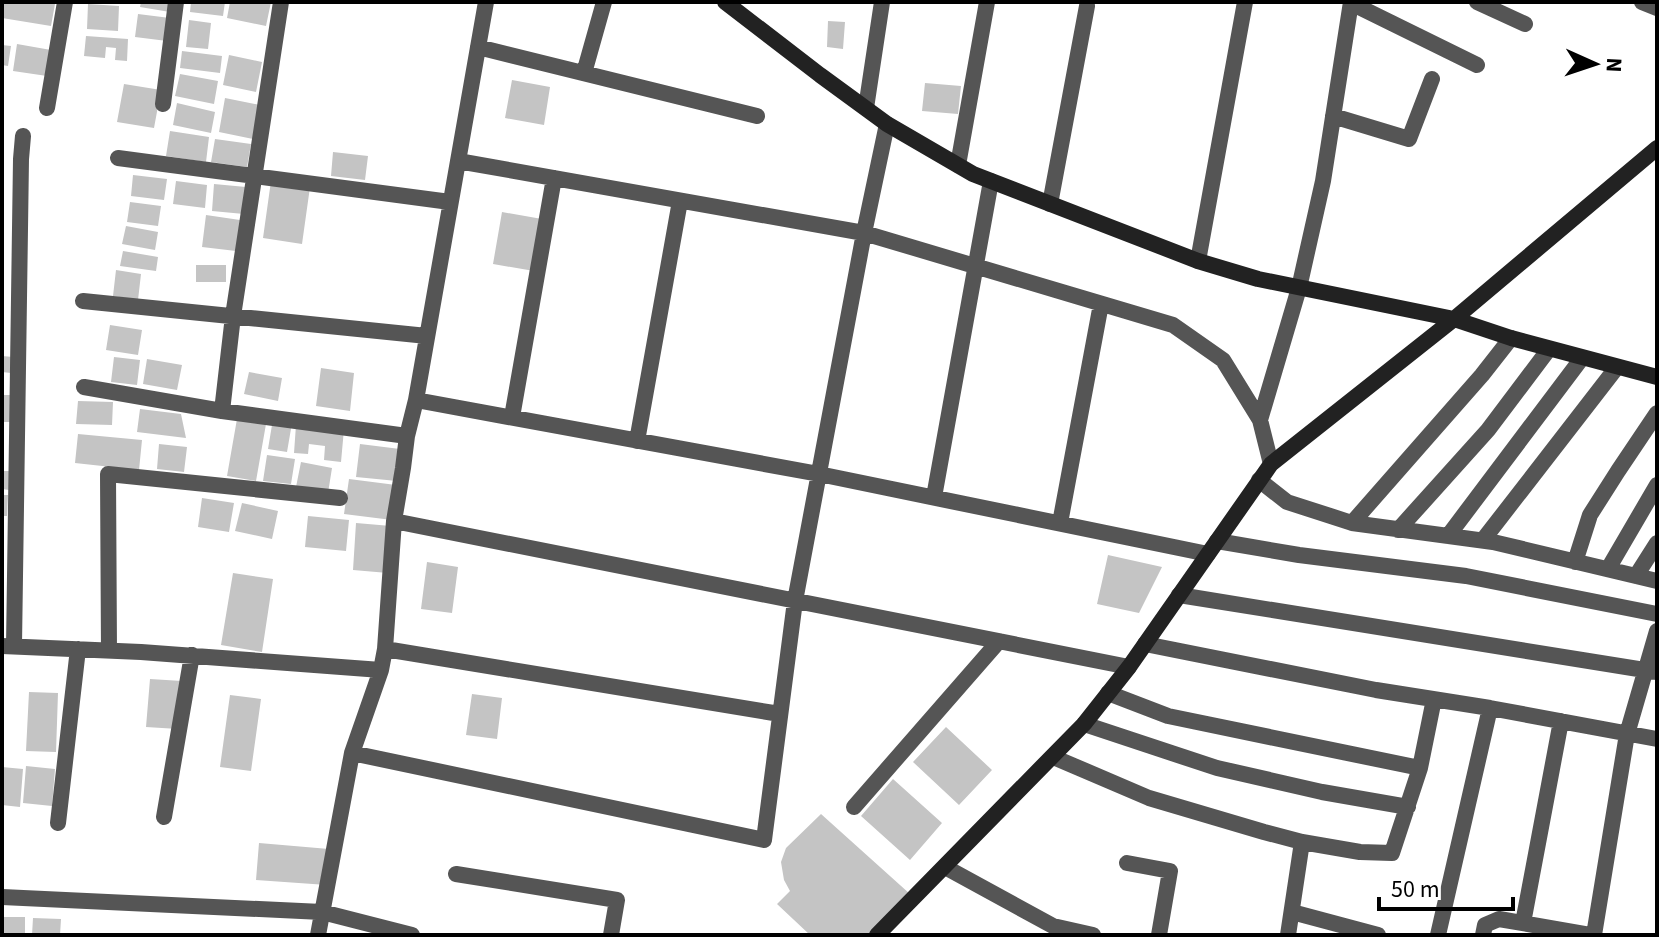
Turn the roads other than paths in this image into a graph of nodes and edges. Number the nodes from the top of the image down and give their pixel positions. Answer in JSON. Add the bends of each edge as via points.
{"nodes":[{"id":1,"x":65,"y":2,"type":"edge"},
{"id":2,"x":176,"y":2,"type":"edge"},
{"id":3,"x":281,"y":2,"type":"edge"},
{"id":4,"x":486,"y":2,"type":"edge"},
{"id":5,"x":604,"y":2,"type":"edge"},
{"id":6,"x":725,"y":2,"type":"edge"},
{"id":7,"x":882,"y":2,"type":"edge"},
{"id":8,"x":987,"y":2,"type":"edge"},
{"id":9,"x":1245,"y":2,"type":"edge"},
{"id":10,"x":1351,"y":2,"type":"edge"},
{"id":11,"x":1477,"y":2,"type":"edge"},
{"id":12,"x":1642,"y":2,"type":"edge"},
{"id":13,"x":1087,"y":6,"type":"dead end"},
{"id":14,"x":1657,"y":8,"type":"edge"},
{"id":15,"x":1525,"y":24,"type":"dead end"},
{"id":16,"x":478,"y":47,"type":"junction"},
{"id":17,"x":1477,"y":65,"type":"dead end"},
{"id":18,"x":584,"y":73,"type":"junction"},
{"id":19,"x":1432,"y":79,"type":"dead end"},
{"id":20,"x":163,"y":104,"type":"dead end"},
{"id":21,"x":47,"y":108,"type":"dead end"},
{"id":22,"x":866,"y":108,"type":"junction"},
{"id":23,"x":757,"y":116,"type":"dead end"},
{"id":24,"x":1333,"y":116,"type":"junction"},
{"id":25,"x":887,"y":124,"type":"junction"},
{"id":26,"x":23,"y":136,"type":"dead end"},
{"id":27,"x":1657,"y":148,"type":"edge"},
{"id":28,"x":2,"y":158,"type":"edge"},
{"id":29,"x":118,"y":158,"type":"dead end"},
{"id":30,"x":21,"y":159,"type":"junction"},
{"id":31,"x":458,"y":161,"type":"junction"},
{"id":32,"x":958,"y":165,"type":"junction"},
{"id":33,"x":254,"y":176,"type":"junction"},
{"id":34,"x":554,"y":178,"type":"junction"},
{"id":35,"x":991,"y":181,"type":"junction"},
{"id":36,"x":680,"y":201,"type":"junction"},
{"id":37,"x":450,"y":202,"type":"junction"},
{"id":38,"x":1050,"y":204,"type":"junction"},
{"id":39,"x":864,"y":233,"type":"junction"},
{"id":40,"x":1198,"y":261,"type":"junction"},
{"id":41,"x":976,"y":267,"type":"junction"},
{"id":42,"x":1299,"y":288,"type":"junction"},
{"id":43,"x":83,"y":301,"type":"dead end"},
{"id":44,"x":1101,"y":304,"type":"junction"},
{"id":45,"x":233,"y":316,"type":"junction"},
{"id":46,"x":1454,"y":319,"type":"junction"},
{"id":47,"x":427,"y":336,"type":"junction"},
{"id":48,"x":1511,"y":338,"type":"junction"},
{"id":49,"x":1549,"y":349,"type":"junction"},
{"id":50,"x":1582,"y":358,"type":"junction"},
{"id":51,"x":1617,"y":367,"type":"junction"},
{"id":52,"x":1657,"y":377,"type":"edge"},
{"id":53,"x":84,"y":387,"type":"dead end"},
{"id":54,"x":416,"y":400,"type":"junction"},
{"id":55,"x":222,"y":411,"type":"junction"},
{"id":56,"x":1657,"y":413,"type":"edge"},
{"id":57,"x":512,"y":417,"type":"junction"},
{"id":58,"x":1260,"y":420,"type":"junction"},
{"id":59,"x":407,"y":436,"type":"junction"},
{"id":60,"x":637,"y":441,"type":"junction"},
{"id":61,"x":1271,"y":464,"type":"junction"},
{"id":62,"x":819,"y":474,"type":"junction"},
{"id":63,"x":1259,"y":480,"type":"junction"},
{"id":64,"x":1657,"y":485,"type":"edge"},
{"id":65,"x":934,"y":497,"type":"junction"},
{"id":66,"x":340,"y":498,"type":"dead end"},
{"id":67,"x":394,"y":521,"type":"junction"},
{"id":68,"x":1060,"y":523,"type":"junction"},
{"id":69,"x":1352,"y":523,"type":"junction"},
{"id":70,"x":1398,"y":530,"type":"junction"},
{"id":71,"x":1448,"y":536,"type":"junction"},
{"id":72,"x":1483,"y":540,"type":"junction"},
{"id":73,"x":1657,"y":543,"type":"edge"},
{"id":74,"x":1212,"y":548,"type":"junction"},
{"id":75,"x":1575,"y":562,"type":"junction"},
{"id":76,"x":1608,"y":569,"type":"junction"},
{"id":77,"x":1636,"y":576,"type":"junction"},
{"id":78,"x":1657,"y":581,"type":"edge"},
{"id":79,"x":1179,"y":595,"type":"junction"},
{"id":80,"x":795,"y":601,"type":"junction"},
{"id":81,"x":1657,"y":614,"type":"edge"},
{"id":82,"x":1657,"y":631,"type":"edge"},
{"id":83,"x":999,"y":641,"type":"junction"},
{"id":84,"x":1145,"y":644,"type":"junction"},
{"id":85,"x":8,"y":646,"type":"edge"},
{"id":86,"x":78,"y":649,"type":"junction"},
{"id":87,"x":385,"y":649,"type":"junction"},
{"id":88,"x":109,"y":651,"type":"junction"},
{"id":89,"x":192,"y":655,"type":"junction"},
{"id":90,"x":1129,"y":667,"type":"junction"},
{"id":91,"x":381,"y":670,"type":"junction"},
{"id":92,"x":1651,"y":671,"type":"edge"},
{"id":93,"x":1108,"y":693,"type":"junction"},
{"id":94,"x":1434,"y":699,"type":"junction"},
{"id":95,"x":1490,"y":708,"type":"junction"},
{"id":96,"x":780,"y":714,"type":"junction"},
{"id":97,"x":1561,"y":721,"type":"junction"},
{"id":98,"x":1084,"y":724,"type":"junction"},
{"id":99,"x":1627,"y":734,"type":"junction"},
{"id":100,"x":1657,"y":739,"type":"edge"},
{"id":101,"x":352,"y":753,"type":"junction"},
{"id":102,"x":1053,"y":757,"type":"junction"},
{"id":103,"x":1420,"y":768,"type":"junction"},
{"id":104,"x":854,"y":807,"type":"dead end"},
{"id":105,"x":1408,"y":807,"type":"junction"},
{"id":106,"x":164,"y":817,"type":"dead end"},
{"id":107,"x":58,"y":823,"type":"dead end"},
{"id":108,"x":1302,"y":842,"type":"junction"},
{"id":109,"x":1127,"y":863,"type":"dead end"},
{"id":110,"x":945,"y":867,"type":"junction"},
{"id":111,"x":456,"y":874,"type":"dead end"},
{"id":112,"x":2,"y":897,"type":"edge"},
{"id":113,"x":322,"y":912,"type":"junction"},
{"id":114,"x":1292,"y":912,"type":"junction"},
{"id":115,"x":1523,"y":923,"type":"junction"},
{"id":116,"x":1052,"y":930,"type":"edge"},
{"id":117,"x":318,"y":935,"type":"edge"},
{"id":118,"x":412,"y":935,"type":"edge"},
{"id":119,"x":611,"y":935,"type":"edge"},
{"id":120,"x":877,"y":935,"type":"edge"},
{"id":121,"x":1093,"y":935,"type":"edge"},
{"id":122,"x":1159,"y":935,"type":"edge"},
{"id":123,"x":1288,"y":935,"type":"edge"},
{"id":124,"x":1378,"y":935,"type":"edge"},
{"id":125,"x":1438,"y":935,"type":"edge"},
{"id":126,"x":1483,"y":935,"type":"edge"},
{"id":127,"x":1592,"y":935,"type":"edge"}],
"edges":[{"from":1,"to":21,"type":"street"},
{"from":2,"to":20,"type":"street"},
{"from":3,"to":33,"type":"street"},
{"from":4,"to":16,"type":"street"},
{"from":5,"to":18,"type":"street"},
{"from":6,"to":22,"type":"main road"},
{"from":7,"to":22,"type":"street"},
{"from":8,"to":32,"type":"street"},
{"from":9,"to":40,"type":"street"},
{"from":10,"to":17,"type":"street"},
{"from":10,"to":24,"type":"street"},
{"from":11,"to":15,"type":"street"},
{"from":12,"to":14,"type":"street"},
{"from":13,"to":38,"type":"street"},
{"from":16,"to":18,"type":"street"},
{"from":16,"to":31,"type":"street"},
{"from":18,"to":23,"type":"street"},
{"from":19,"to":24,"type":"street","via":[[1409,139]]},
{"from":22,"to":25,"type":"main road"},
{"from":24,"to":42,"type":"street"},
{"from":25,"to":32,"type":"main road"},
{"from":25,"to":39,"type":"street"},
{"from":26,"to":30,"type":"street"},
{"from":27,"to":46,"type":"main road"},
{"from":28,"to":30,"type":"street"},
{"from":29,"to":33,"type":"street"},
{"from":30,"to":85,"type":"street"},
{"from":31,"to":34,"type":"street"},
{"from":31,"to":37,"type":"street"},
{"from":32,"to":35,"type":"main road"},
{"from":33,"to":37,"type":"street"},
{"from":33,"to":45,"type":"street"},
{"from":34,"to":36,"type":"street"},
{"from":34,"to":57,"type":"street"},
{"from":35,"to":38,"type":"main road"},
{"from":35,"to":41,"type":"street"},
{"from":36,"to":39,"type":"street"},
{"from":36,"to":60,"type":"street"},
{"from":37,"to":47,"type":"street"},
{"from":38,"to":40,"type":"main road"},
{"from":39,"to":41,"type":"street"},
{"from":39,"to":62,"type":"street"},
{"from":40,"to":42,"type":"main road"},
{"from":41,"to":44,"type":"street"},
{"from":41,"to":65,"type":"street"},
{"from":42,"to":46,"type":"main road"},
{"from":42,"to":58,"type":"street"},
{"from":43,"to":45,"type":"street"},
{"from":44,"to":58,"type":"street","via":[[1173,325],[1223,360]]},
{"from":44,"to":68,"type":"street"},
{"from":45,"to":47,"type":"street"},
{"from":45,"to":55,"type":"street"},
{"from":46,"to":48,"type":"main road"},
{"from":46,"to":61,"type":"main road"},
{"from":47,"to":54,"type":"street"},
{"from":48,"to":49,"type":"main road"},
{"from":48,"to":69,"type":"street"},
{"from":49,"to":50,"type":"main road"},
{"from":49,"to":70,"type":"street","via":[[1488,430]]},
{"from":50,"to":51,"type":"main road"},
{"from":50,"to":71,"type":"street"},
{"from":51,"to":52,"type":"main road"},
{"from":51,"to":72,"type":"street"},
{"from":53,"to":55,"type":"street"},
{"from":54,"to":57,"type":"street"},
{"from":54,"to":59,"type":"street"},
{"from":55,"to":59,"type":"street"},
{"from":56,"to":75,"type":"street","via":[[1590,515]]},
{"from":57,"to":60,"type":"street"},
{"from":58,"to":61,"type":"street"},
{"from":59,"to":67,"type":"street"},
{"from":60,"to":62,"type":"street"},
{"from":61,"to":63,"type":"main road"},
{"from":62,"to":65,"type":"street"},
{"from":62,"to":80,"type":"street"},
{"from":63,"to":69,"type":"street","via":[[1287,502]]},
{"from":63,"to":74,"type":"main road"},
{"from":64,"to":76,"type":"street"},
{"from":65,"to":68,"type":"street"},
{"from":66,"to":88,"type":"street","via":[[108,474]]},
{"from":67,"to":80,"type":"street"},
{"from":67,"to":87,"type":"street"},
{"from":68,"to":74,"type":"street"},
{"from":69,"to":70,"type":"street"},
{"from":70,"to":71,"type":"street"},
{"from":71,"to":72,"type":"street"},
{"from":72,"to":75,"type":"street"},
{"from":73,"to":77,"type":"street"},
{"from":74,"to":79,"type":"main road"},
{"from":74,"to":81,"type":"street","via":[[1466,576]]},
{"from":75,"to":76,"type":"street"},
{"from":76,"to":77,"type":"street"},
{"from":77,"to":78,"type":"street"},
{"from":79,"to":84,"type":"main road"},
{"from":79,"to":92,"type":"street"},
{"from":80,"to":83,"type":"street"},
{"from":80,"to":96,"type":"street"},
{"from":82,"to":92,"type":"street"},
{"from":83,"to":90,"type":"street"},
{"from":83,"to":104,"type":"street"},
{"from":84,"to":90,"type":"main road"},
{"from":84,"to":94,"type":"street"},
{"from":85,"to":86,"type":"street"},
{"from":86,"to":88,"type":"street"},
{"from":86,"to":107,"type":"street"},
{"from":87,"to":91,"type":"street"},
{"from":87,"to":96,"type":"street"},
{"from":88,"to":89,"type":"street"},
{"from":89,"to":91,"type":"street"},
{"from":89,"to":106,"type":"street"},
{"from":90,"to":93,"type":"main road"},
{"from":91,"to":101,"type":"street"},
{"from":92,"to":99,"type":"street"},
{"from":93,"to":98,"type":"main road"},
{"from":93,"to":103,"type":"street","via":[[1168,716]]},
{"from":94,"to":95,"type":"street"},
{"from":94,"to":103,"type":"street"},
{"from":95,"to":97,"type":"street"},
{"from":95,"to":125,"type":"street"},
{"from":96,"to":101,"type":"street","via":[[764,840]]},
{"from":97,"to":99,"type":"street"},
{"from":97,"to":115,"type":"street"},
{"from":98,"to":102,"type":"main road"},
{"from":98,"to":105,"type":"street","via":[[1217,768]]},
{"from":99,"to":100,"type":"street"},
{"from":99,"to":127,"type":"street"},
{"from":101,"to":113,"type":"street"},
{"from":102,"to":108,"type":"street","via":[[1149,798]]},
{"from":102,"to":110,"type":"main road"},
{"from":103,"to":105,"type":"street"},
{"from":105,"to":108,"type":"street","via":[[1392,853]]},
{"from":108,"to":114,"type":"street"},
{"from":109,"to":122,"type":"street","via":[[1170,871]]},
{"from":110,"to":116,"type":"street"},
{"from":110,"to":120,"type":"main road"},
{"from":111,"to":119,"type":"street","via":[[617,900]]},
{"from":112,"to":113,"type":"street"},
{"from":113,"to":117,"type":"street"},
{"from":113,"to":118,"type":"street"},
{"from":114,"to":123,"type":"street"},
{"from":114,"to":124,"type":"street"},
{"from":115,"to":126,"type":"street","via":[[1499,919],[1485,925]]},
{"from":115,"to":127,"type":"street"},
{"from":116,"to":121,"type":"street"}]}
